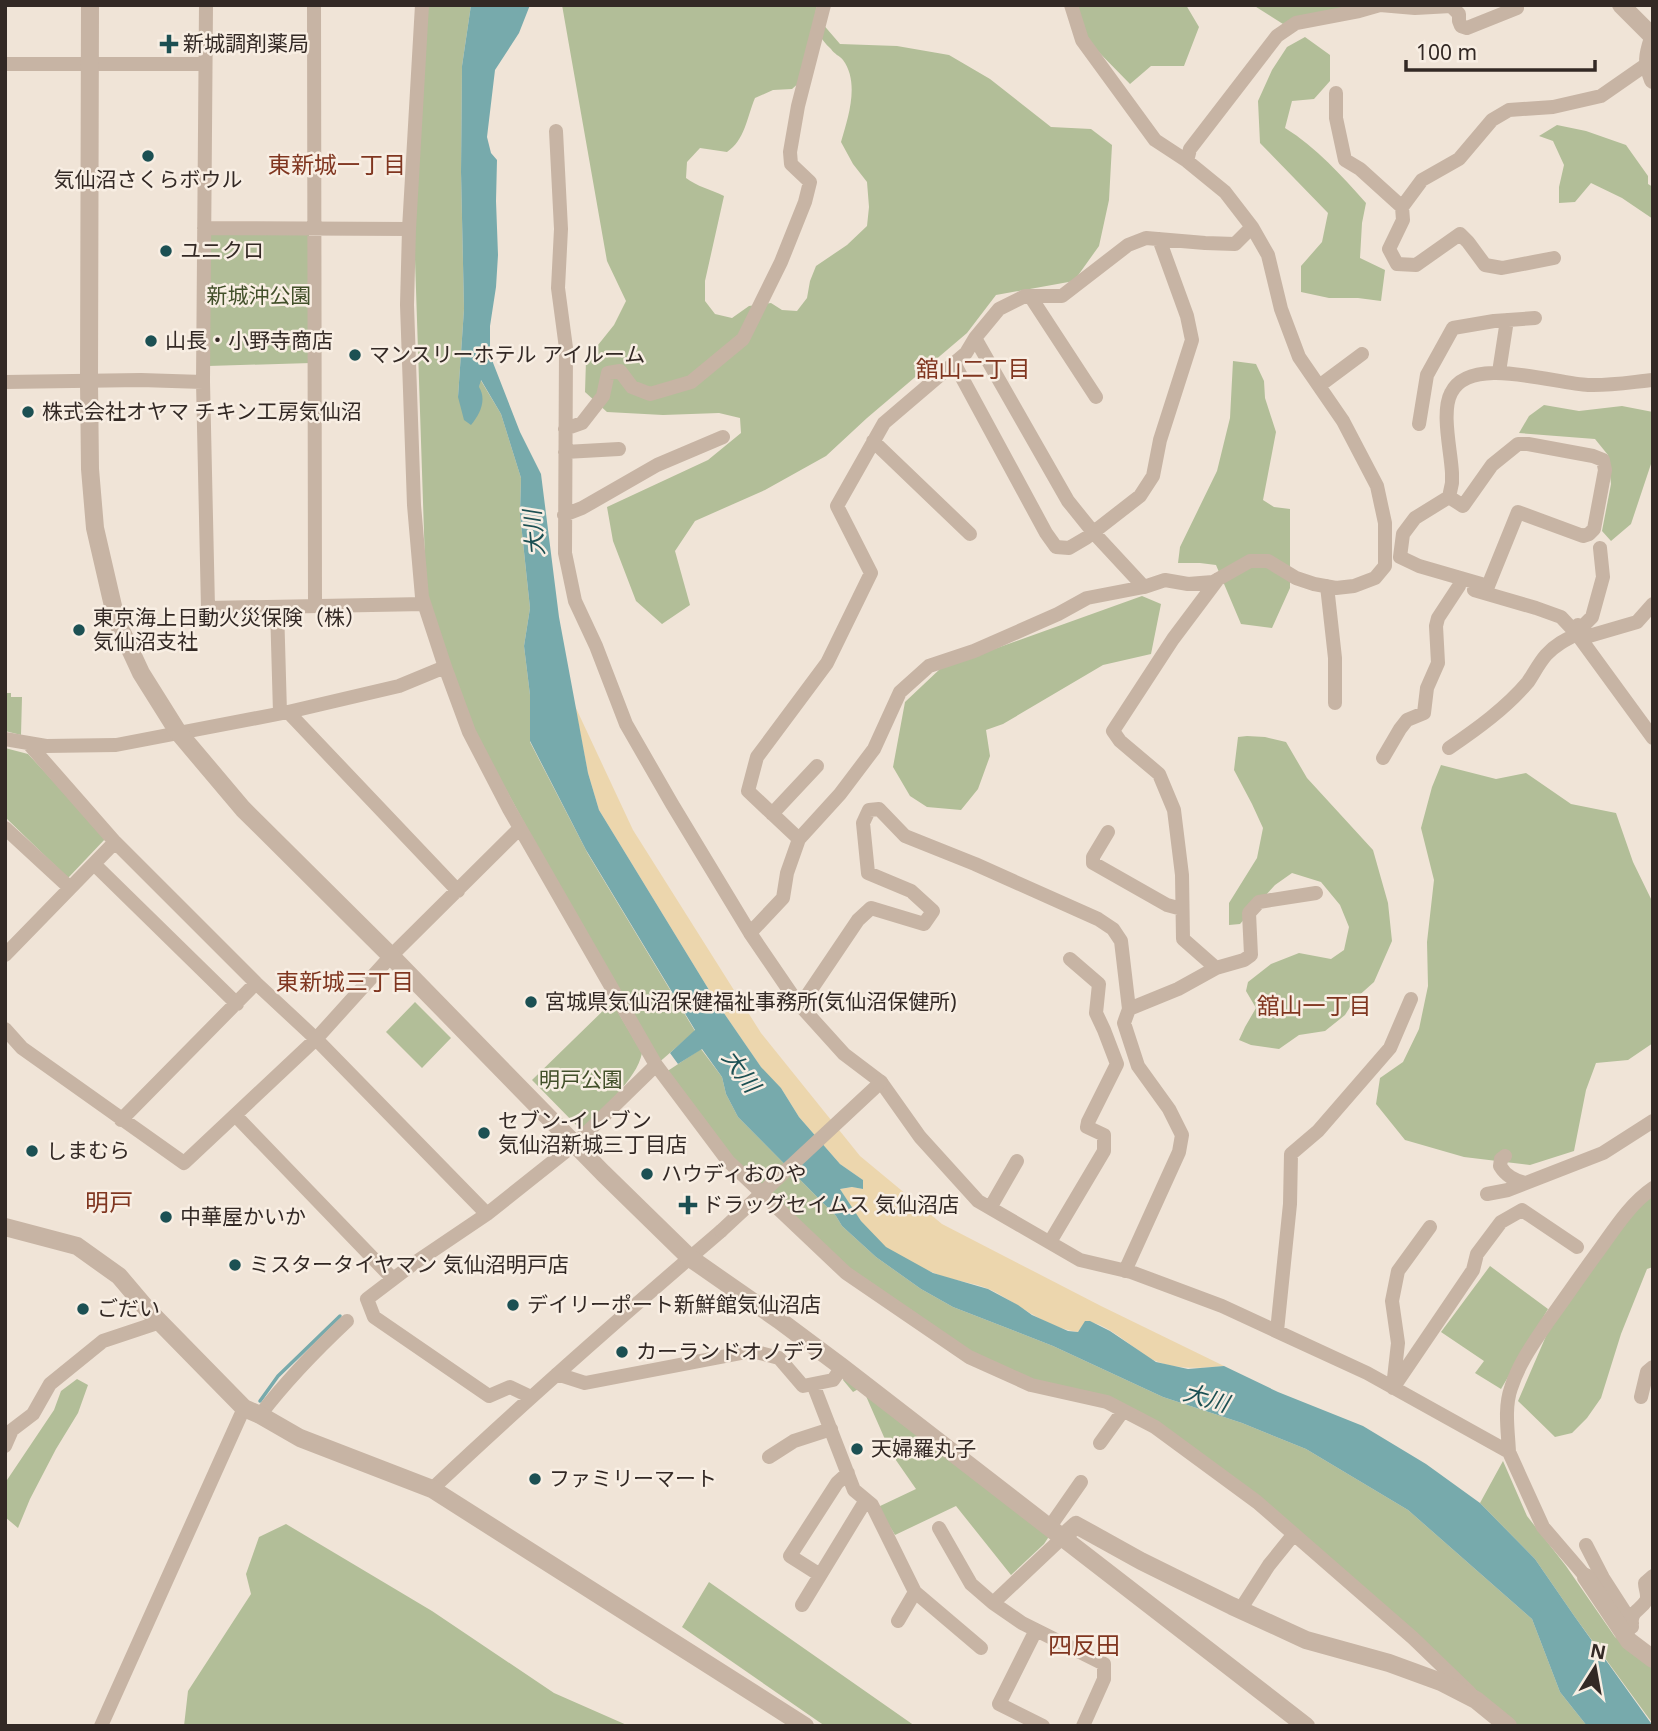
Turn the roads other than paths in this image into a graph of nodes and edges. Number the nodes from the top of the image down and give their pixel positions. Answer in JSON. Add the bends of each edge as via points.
{"nodes":[{"id":1,"x":90,"y":5,"type":"edge"},
{"id":2,"x":206,"y":5,"type":"edge"},
{"id":3,"x":314,"y":5,"type":"edge"},
{"id":4,"x":422,"y":5,"type":"edge"},
{"id":5,"x":824,"y":5,"type":"edge"},
{"id":6,"x":1071,"y":5,"type":"edge"},
{"id":7,"x":1621,"y":5,"type":"edge"},
{"id":8,"x":1517,"y":8,"type":"dead end"},
{"id":9,"x":1653,"y":38,"type":"edge"},
{"id":10,"x":5,"y":64,"type":"edge"},
{"id":11,"x":89,"y":64,"type":"junction"},
{"id":12,"x":205,"y":64,"type":"junction"},
{"id":13,"x":1650,"y":72,"type":"edge"},
{"id":14,"x":1336,"y":93,"type":"dead end"},
{"id":15,"x":556,"y":131,"type":"dead end"},
{"id":16,"x":1187,"y":161,"type":"junction"},
{"id":17,"x":1402,"y":207,"type":"junction"},
{"id":18,"x":1252,"y":227,"type":"junction"},
{"id":19,"x":204,"y":228,"type":"junction"},
{"id":20,"x":315,"y":229,"type":"junction"},
{"id":21,"x":409,"y":229,"type":"junction"},
{"id":22,"x":1159,"y":239,"type":"junction"},
{"id":23,"x":1554,"y":258,"type":"dead end"},
{"id":24,"x":1030,"y":296,"type":"junction"},
{"id":25,"x":1535,"y":318,"type":"dead end"},
{"id":26,"x":1507,"y":320,"type":"junction"},
{"id":27,"x":975,"y":338,"type":"junction"},
{"id":28,"x":1362,"y":354,"type":"dead end"},
{"id":29,"x":954,"y":363,"type":"junction"},
{"id":30,"x":1499,"y":372,"type":"junction"},
{"id":31,"x":1653,"y":380,"type":"edge"},
{"id":32,"x":5,"y":382,"type":"edge"},
{"id":33,"x":89,"y":382,"type":"junction"},
{"id":34,"x":203,"y":382,"type":"junction"},
{"id":35,"x":1319,"y":386,"type":"junction"},
{"id":36,"x":1096,"y":397,"type":"dead end"},
{"id":37,"x":1419,"y":424,"type":"dead end"},
{"id":38,"x":565,"y":429,"type":"junction"},
{"id":39,"x":723,"y":437,"type":"dead end"},
{"id":40,"x":873,"y":441,"type":"junction"},
{"id":41,"x":619,"y":449,"type":"dead end"},
{"id":42,"x":565,"y":453,"type":"junction"},
{"id":43,"x":1448,"y":496,"type":"junction"},
{"id":44,"x":564,"y":515,"type":"junction"},
{"id":45,"x":1093,"y":532,"type":"junction"},
{"id":46,"x":970,"y":534,"type":"dead end"},
{"id":47,"x":1600,"y":548,"type":"dead end"},
{"id":48,"x":1392,"y":557,"type":"junction"},
{"id":49,"x":1437,"y":572,"type":"junction"},
{"id":50,"x":1218,"y":579,"type":"junction"},
{"id":51,"x":1327,"y":586,"type":"junction"},
{"id":52,"x":1460,"y":586,"type":"junction"},
{"id":53,"x":1144,"y":587,"type":"junction"},
{"id":54,"x":424,"y":604,"type":"junction"},
{"id":55,"x":1653,"y":604,"type":"edge"},
{"id":56,"x":315,"y":606,"type":"junction"},
{"id":57,"x":278,"y":607,"type":"junction"},
{"id":58,"x":1579,"y":631,"type":"junction"},
{"id":59,"x":445,"y":667,"type":"junction"},
{"id":60,"x":1335,"y":703,"type":"dead end"},
{"id":61,"x":284,"y":713,"type":"junction"},
{"id":62,"x":178,"y":732,"type":"junction"},
{"id":63,"x":1653,"y":738,"type":"edge"},
{"id":64,"x":5,"y":739,"type":"edge"},
{"id":65,"x":28,"y":743,"type":"junction"},
{"id":66,"x":1449,"y":748,"type":"dead end"},
{"id":67,"x":1382,"y":758,"type":"dead end"},
{"id":68,"x":817,"y":766,"type":"dead end"},
{"id":69,"x":772,"y":814,"type":"junction"},
{"id":70,"x":5,"y":828,"type":"edge"},
{"id":71,"x":520,"y":828,"type":"junction"},
{"id":72,"x":1108,"y":832,"type":"dead end"},
{"id":73,"x":799,"y":839,"type":"junction"},
{"id":74,"x":115,"y":842,"type":"junction"},
{"id":75,"x":94,"y":864,"type":"junction"},
{"id":76,"x":70,"y":888,"type":"junction"},
{"id":77,"x":458,"y":891,"type":"junction"},
{"id":78,"x":1316,"y":893,"type":"dead end"},
{"id":79,"x":1182,"y":909,"type":"junction"},
{"id":80,"x":750,"y":933,"type":"junction"},
{"id":81,"x":5,"y":955,"type":"edge"},
{"id":82,"x":391,"y":956,"type":"junction"},
{"id":83,"x":1070,"y":959,"type":"dead end"},
{"id":84,"x":1216,"y":968,"type":"junction"},
{"id":85,"x":256,"y":984,"type":"junction"},
{"id":86,"x":1411,"y":999,"type":"dead end"},
{"id":87,"x":237,"y":1004,"type":"junction"},
{"id":88,"x":800,"y":1006,"type":"junction"},
{"id":89,"x":1129,"y":1009,"type":"junction"},
{"id":90,"x":5,"y":1028,"type":"edge"},
{"id":91,"x":316,"y":1039,"type":"junction"},
{"id":92,"x":656,"y":1065,"type":"junction"},
{"id":93,"x":881,"y":1082,"type":"junction"},
{"id":94,"x":235,"y":1115,"type":"junction"},
{"id":95,"x":121,"y":1120,"type":"junction"},
{"id":96,"x":1653,"y":1121,"type":"edge"},
{"id":97,"x":575,"y":1143,"type":"junction"},
{"id":98,"x":1505,"y":1156,"type":"dead end"},
{"id":99,"x":1017,"y":1161,"type":"dead end"},
{"id":100,"x":1525,"y":1183,"type":"junction"},
{"id":101,"x":1653,"y":1188,"type":"edge"},
{"id":102,"x":1487,"y":1194,"type":"dead end"},
{"id":103,"x":990,"y":1208,"type":"junction"},
{"id":104,"x":487,"y":1214,"type":"junction"},
{"id":105,"x":5,"y":1227,"type":"edge"},
{"id":106,"x":1430,"y":1227,"type":"dead end"},
{"id":107,"x":1050,"y":1242,"type":"junction"},
{"id":108,"x":1577,"y":1248,"type":"dead end"},
{"id":109,"x":690,"y":1258,"type":"junction"},
{"id":110,"x":1125,"y":1271,"type":"junction"},
{"id":111,"x":393,"y":1279,"type":"junction"},
{"id":112,"x":347,"y":1321,"type":"dead end"},
{"id":113,"x":160,"y":1322,"type":"junction"},
{"id":114,"x":1277,"y":1331,"type":"junction"},
{"id":115,"x":842,"y":1367,"type":"junction"},
{"id":116,"x":1653,"y":1367,"type":"edge"},
{"id":117,"x":557,"y":1374,"type":"junction"},
{"id":118,"x":813,"y":1384,"type":"junction"},
{"id":119,"x":1393,"y":1388,"type":"junction"},
{"id":120,"x":531,"y":1397,"type":"junction"},
{"id":121,"x":1641,"y":1397,"type":"dead end"},
{"id":122,"x":1123,"y":1411,"type":"junction"},
{"id":123,"x":252,"y":1412,"type":"junction"},
{"id":124,"x":831,"y":1429,"type":"junction"},
{"id":125,"x":1100,"y":1443,"type":"dead end"},
{"id":126,"x":5,"y":1446,"type":"edge"},
{"id":127,"x":1510,"y":1452,"type":"junction"},
{"id":128,"x":769,"y":1457,"type":"dead end"},
{"id":129,"x":848,"y":1474,"type":"junction"},
{"id":130,"x":1081,"y":1482,"type":"dead end"},
{"id":131,"x":432,"y":1489,"type":"junction"},
{"id":132,"x":866,"y":1500,"type":"junction"},
{"id":133,"x":939,"y":1528,"type":"dead end"},
{"id":134,"x":1056,"y":1533,"type":"junction"},
{"id":135,"x":1294,"y":1534,"type":"junction"},
{"id":136,"x":1586,"y":1545,"type":"dead end"},
{"id":137,"x":820,"y":1575,"type":"junction"},
{"id":138,"x":1653,"y":1576,"type":"edge"},
{"id":139,"x":1586,"y":1577,"type":"joint"},
{"id":140,"x":915,"y":1592,"type":"junction"},
{"id":141,"x":993,"y":1603,"type":"junction"},
{"id":142,"x":802,"y":1605,"type":"dead end"},
{"id":143,"x":1240,"y":1610,"type":"junction"},
{"id":144,"x":898,"y":1621,"type":"dead end"},
{"id":145,"x":1632,"y":1623,"type":"junction"},
{"id":146,"x":1036,"y":1630,"type":"junction"},
{"id":147,"x":1635,"y":1646,"type":"junction"},
{"id":148,"x":981,"y":1648,"type":"dead end"},
{"id":149,"x":1653,"y":1659,"type":"edge"},
{"id":150,"x":1476,"y":1700,"type":"junction"},
{"id":151,"x":101,"y":1726,"type":"edge"},
{"id":152,"x":805,"y":1726,"type":"edge"},
{"id":153,"x":1043,"y":1726,"type":"edge"},
{"id":154,"x":1083,"y":1726,"type":"edge"},
{"id":155,"x":1306,"y":1726,"type":"edge"},
{"id":156,"x":1508,"y":1726,"type":"edge"}],
"edges":[{"from":1,"to":11,"type":"street"},
{"from":2,"to":12,"type":"street"},
{"from":3,"to":20,"type":"street"},
{"from":4,"to":21,"type":"street"},
{"from":5,"to":38,"type":"street","via":[[790,152],[791,164],[810,182],[781,262],[743,339],[691,382],[650,394],[632,387],[620,371],[608,373],[604,396],[582,423]]},
{"from":6,"to":16,"type":"street","via":[[1082,40],[1155,140]]},
{"from":7,"to":9,"type":"street"},
{"from":8,"to":16,"type":"street","via":[[1467,29],[1451,6],[1380,5],[1296,23],[1277,36],[1190,149]]},
{"from":9,"to":13,"type":"street","via":[[1648,52]]},
{"from":10,"to":11,"type":"street"},
{"from":11,"to":12,"type":"street"},
{"from":11,"to":33,"type":"street"},
{"from":12,"to":19,"type":"street"},
{"from":13,"to":17,"type":"street","via":[[1601,96],[1553,107],[1509,110],[1492,120],[1460,159],[1422,180]]},
{"from":14,"to":17,"type":"street","via":[[1345,160]]},
{"from":15,"to":38,"type":"street"},
{"from":16,"to":18,"type":"street","via":[[1225,192]]},
{"from":17,"to":23,"type":"street","via":[[1404,220],[1389,249],[1397,264],[1416,265],[1460,234],[1485,265],[1502,268]]},
{"from":18,"to":22,"type":"street","via":[[1235,244]]},
{"from":18,"to":35,"type":"street","via":[[1268,255],[1299,357]]},
{"from":19,"to":20,"type":"street"},
{"from":19,"to":34,"type":"street"},
{"from":20,"to":21,"type":"street"},
{"from":20,"to":56,"type":"street"},
{"from":21,"to":54,"type":"street","via":[[414,505]]},
{"from":22,"to":24,"type":"street","via":[[1128,245],[1062,296]]},
{"from":22,"to":45,"type":"street","via":[[1192,340],[1153,476],[1140,496]]},
{"from":24,"to":27,"type":"street","via":[[999,309]]},
{"from":24,"to":36,"type":"street"},
{"from":25,"to":26,"type":"street"},
{"from":26,"to":30,"type":"street"},
{"from":26,"to":37,"type":"street","via":[[1453,328],[1427,374]]},
{"from":27,"to":29,"type":"street"},
{"from":27,"to":45,"type":"street","via":[[1068,501]]},
{"from":28,"to":35,"type":"street"},
{"from":29,"to":40,"type":"street","via":[[884,423]]},
{"from":29,"to":45,"type":"street","via":[[1056,547],[1069,548]]},
{"from":30,"to":31,"type":"street","via":[[1590,386]]},
{"from":30,"to":43,"type":"street","via":[[1476,374],[1451,392],[1447,408],[1452,483]]},
{"from":32,"to":33,"type":"street"},
{"from":33,"to":34,"type":"street"},
{"from":33,"to":62,"type":"street","via":[[95,528],[116,619],[141,673]]},
{"from":34,"to":57,"type":"street","via":[[208,608]]},
{"from":35,"to":48,"type":"street","via":[[1377,486]]},
{"from":38,"to":42,"type":"street"},
{"from":39,"to":44,"type":"street","via":[[657,464]]},
{"from":40,"to":46,"type":"street"},
{"from":40,"to":69,"type":"street","via":[[837,506],[872,573],[827,663],[757,757],[748,791]]},
{"from":41,"to":42,"type":"street"},
{"from":42,"to":44,"type":"street"},
{"from":43,"to":48,"type":"street","via":[[1415,518]]},
{"from":43,"to":49,"type":"street","via":[[1463,506],[1492,465],[1518,444],[1593,456],[1603,460],[1605,470],[1594,529],[1588,534],[1518,512],[1488,586]]},
{"from":44,"to":80,"type":"street","via":[[565,553],[575,601],[626,724]]},
{"from":45,"to":53,"type":"street"},
{"from":47,"to":58,"type":"street","via":[[1603,577],[1592,617]]},
{"from":48,"to":49,"type":"street"},
{"from":48,"to":51,"type":"street","via":[[1375,578],[1354,586]]},
{"from":49,"to":52,"type":"street"},
{"from":50,"to":51,"type":"street","via":[[1250,561],[1268,561],[1296,578]]},
{"from":50,"to":53,"type":"street","via":[[1188,584],[1165,580]]},
{"from":50,"to":79,"type":"street","via":[[1172,639],[1113,731],[1159,774],[1174,810]]},
{"from":51,"to":60,"type":"street"},
{"from":52,"to":58,"type":"street","via":[[1561,618],[1570,616]]},
{"from":52,"to":67,"type":"street","via":[[1438,618],[1438,663],[1427,688],[1424,713],[1407,720]]},
{"from":53,"to":73,"type":"street","via":[[1087,597],[974,651],[929,666],[900,692],[874,749]]},
{"from":54,"to":56,"type":"street"},
{"from":54,"to":59,"type":"street"},
{"from":55,"to":58,"type":"street","via":[[1637,621],[1589,636]]},
{"from":56,"to":57,"type":"street"},
{"from":57,"to":61,"type":"street"},
{"from":58,"to":63,"type":"street"},
{"from":58,"to":66,"type":"street","via":[[1545,656],[1506,704]]},
{"from":59,"to":61,"type":"street","via":[[399,686]]},
{"from":59,"to":71,"type":"street","via":[[470,732]]},
{"from":61,"to":62,"type":"street"},
{"from":61,"to":77,"type":"street"},
{"from":62,"to":65,"type":"street","via":[[116,745]]},
{"from":62,"to":82,"type":"street","via":[[243,809]]},
{"from":64,"to":65,"type":"street"},
{"from":65,"to":74,"type":"street"},
{"from":68,"to":69,"type":"street"},
{"from":69,"to":73,"type":"street"},
{"from":70,"to":76,"type":"street"},
{"from":71,"to":77,"type":"street"},
{"from":71,"to":92,"type":"street"},
{"from":72,"to":79,"type":"street","via":[[1093,863]]},
{"from":73,"to":80,"type":"street","via":[[783,898]]},
{"from":74,"to":75,"type":"street"},
{"from":74,"to":85,"type":"street"},
{"from":75,"to":76,"type":"street"},
{"from":75,"to":87,"type":"street"},
{"from":76,"to":81,"type":"street"},
{"from":77,"to":82,"type":"street"},
{"from":78,"to":84,"type":"street","via":[[1259,902],[1248,913],[1251,955]]},
{"from":79,"to":84,"type":"street","via":[[1183,939]]},
{"from":80,"to":88,"type":"street"},
{"from":82,"to":91,"type":"street"},
{"from":82,"to":97,"type":"street"},
{"from":83,"to":107,"type":"street","via":[[1099,984],[1096,1013],[1117,1063],[1087,1127],[1104,1135],[1104,1151]]},
{"from":84,"to":89,"type":"street"},
{"from":85,"to":87,"type":"street"},
{"from":85,"to":91,"type":"street"},
{"from":86,"to":114,"type":"street","via":[[1390,1048],[1318,1131],[1291,1154]]},
{"from":87,"to":95,"type":"street"},
{"from":88,"to":89,"type":"street","via":[[858,920],[872,908],[924,924],[933,911],[911,891],[869,873],[863,823],[869,810],[879,809],[905,836],[1114,929],[1121,941]]},
{"from":88,"to":93,"type":"street","via":[[844,1054]]},
{"from":89,"to":110,"type":"street","via":[[1124,1023],[1138,1066],[1182,1135],[1179,1152]]},
{"from":90,"to":95,"type":"street","via":[[22,1048]]},
{"from":91,"to":94,"type":"street"},
{"from":91,"to":104,"type":"street"},
{"from":92,"to":97,"type":"street"},
{"from":92,"to":122,"type":"street","via":[[729,1161],[846,1273],[969,1357],[1031,1385],[1107,1402]]},
{"from":93,"to":103,"type":"street","via":[[920,1137],[978,1201]]},
{"from":93,"to":109,"type":"street","bridge":true},
{"from":94,"to":95,"type":"street","via":[[184,1163]]},
{"from":94,"to":111,"type":"street"},
{"from":96,"to":100,"type":"street","via":[[1603,1153]]},
{"from":97,"to":104,"type":"street"},
{"from":97,"to":109,"type":"street"},
{"from":98,"to":100,"type":"street","via":[[1500,1166],[1504,1172]]},
{"from":99,"to":103,"type":"street"},
{"from":100,"to":102,"type":"street"},
{"from":101,"to":127,"type":"street","via":[[1631,1208],[1517,1370],[1507,1412]]},
{"from":103,"to":107,"type":"street"},
{"from":104,"to":111,"type":"street"},
{"from":105,"to":113,"type":"street","via":[[77,1246],[119,1276]]},
{"from":106,"to":119,"type":"street","via":[[1398,1271],[1392,1301],[1398,1343]]},
{"from":107,"to":110,"type":"street","via":[[1080,1260]]},
{"from":108,"to":119,"type":"street","via":[[1522,1210],[1501,1222],[1476,1254],[1474,1270]]},
{"from":109,"to":115,"type":"street"},
{"from":109,"to":117,"type":"street"},
{"from":110,"to":114,"type":"street"},
{"from":111,"to":120,"type":"street","via":[[367,1299],[374,1317],[489,1396],[510,1387]]},
{"from":112,"to":123,"type":"street"},
{"from":113,"to":123,"type":"street"},
{"from":113,"to":126,"type":"street","via":[[103,1341],[50,1384],[33,1414],[12,1430]]},
{"from":114,"to":119,"type":"street"},
{"from":115,"to":118,"type":"street","via":[[833,1380]]},
{"from":115,"to":134,"type":"street"},
{"from":116,"to":121,"type":"street","via":[[1647,1372]]},
{"from":117,"to":118,"type":"street","via":[[585,1383],[752,1351],[779,1358],[803,1386]]},
{"from":117,"to":120,"type":"street"},
{"from":118,"to":124,"type":"street"},
{"from":119,"to":127,"type":"street"},
{"from":120,"to":131,"type":"street"},
{"from":122,"to":125,"type":"street"},
{"from":122,"to":135,"type":"street","via":[[1155,1427]]},
{"from":123,"to":131,"type":"street","via":[[300,1438]]},
{"from":123,"to":151,"type":"street"},
{"from":124,"to":128,"type":"street","via":[[794,1441]]},
{"from":124,"to":129,"type":"street"},
{"from":127,"to":139,"type":"street","via":[[1543,1527]]},
{"from":129,"to":132,"type":"street","via":[[854,1490]]},
{"from":129,"to":137,"type":"street","via":[[837,1483],[790,1556]]},
{"from":130,"to":134,"type":"street"},
{"from":131,"to":152,"type":"street"},
{"from":132,"to":137,"type":"street"},
{"from":132,"to":140,"type":"street"},
{"from":133,"to":141,"type":"street","via":[[971,1584]]},
{"from":134,"to":141,"type":"street"},
{"from":134,"to":143,"type":"street","via":[[1076,1525]]},
{"from":134,"to":155,"type":"street"},
{"from":135,"to":143,"type":"street"},
{"from":135,"to":150,"type":"street"},
{"from":136,"to":145,"type":"street"},
{"from":137,"to":142,"type":"street"},
{"from":138,"to":145,"type":"street","via":[[1645,1583],[1647,1599]]},
{"from":139,"to":147,"type":"street"},
{"from":140,"to":144,"type":"street"},
{"from":140,"to":148,"type":"street"},
{"from":141,"to":146,"type":"street"},
{"from":143,"to":150,"type":"street","via":[[1306,1640],[1389,1663]]},
{"from":145,"to":147,"type":"street"},
{"from":146,"to":153,"type":"street","via":[[999,1704]]},
{"from":146,"to":154,"type":"street","via":[[1104,1664],[1104,1679]]},
{"from":147,"to":149,"type":"street"},
{"from":150,"to":156,"type":"street"}]}
